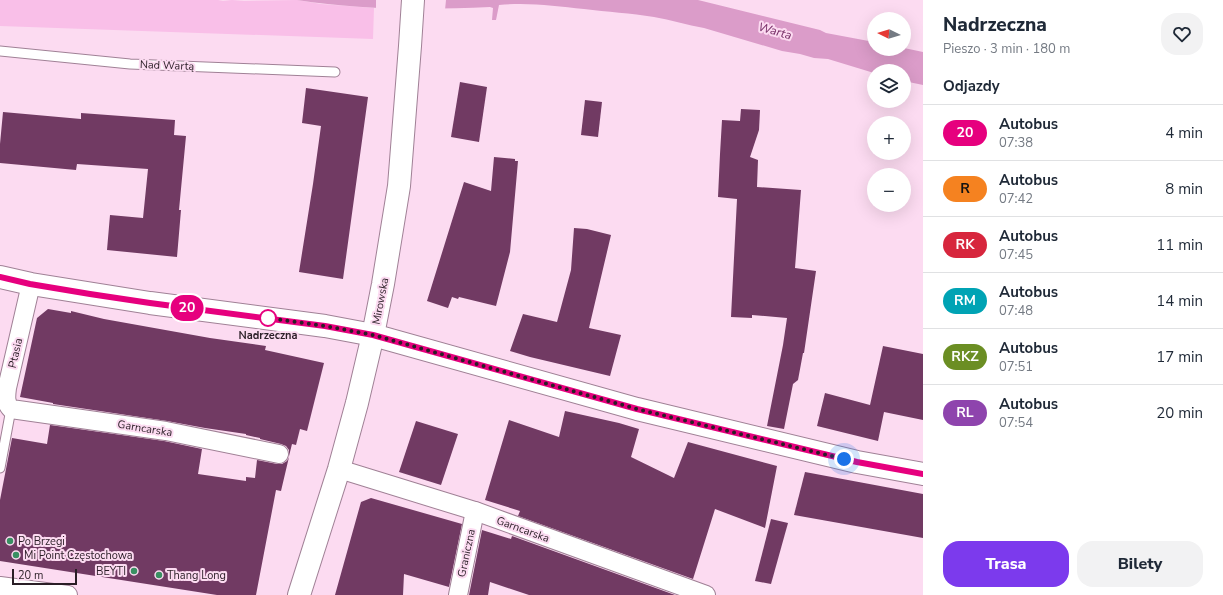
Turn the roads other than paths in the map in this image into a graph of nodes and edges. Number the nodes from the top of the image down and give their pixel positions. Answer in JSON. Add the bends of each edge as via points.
{"nodes":[{"id":1,"x":413,"y":0,"type":"edge"},
{"id":2,"x":0,"y":51,"type":"edge"},
{"id":3,"x":335,"y":72,"type":"dead end"},
{"id":4,"x":0,"y":277,"type":"edge"},
{"id":5,"x":30,"y":284,"type":"junction"},
{"id":6,"x":373,"y":335,"type":"junction"},
{"id":7,"x":11,"y":409,"type":"junction"},
{"id":8,"x":279,"y":454,"type":"dead end"},
{"id":9,"x":0,"y":468,"type":"edge"},
{"id":10,"x":338,"y":469,"type":"junction"},
{"id":11,"x":923,"y":474,"type":"edge"},
{"id":12,"x":475,"y":512,"type":"junction"},
{"id":13,"x":0,"y":586,"type":"edge"},
{"id":14,"x":68,"y":595,"type":"edge"},
{"id":15,"x":299,"y":595,"type":"edge"},
{"id":16,"x":458,"y":595,"type":"edge"},
{"id":17,"x":706,"y":595,"type":"edge"}],
"edges":[{"from":1,"to":6,"type":"street","name":"Mirowska","via":[[399,186]]},
{"from":2,"to":3,"type":"lane","name":"Nad Wartą","via":[[130,64]]},
{"from":4,"to":5,"type":"street"},
{"from":5,"to":6,"type":"street"},
{"from":5,"to":7,"type":"street","name":"Ptasia","via":[[6,388],[7,405]]},
{"from":6,"to":10,"type":"street","name":"Mirowska"},
{"from":6,"to":11,"type":"street","via":[[637,409],[857,462]]},
{"from":7,"to":8,"type":"street","name":"Garncarska","via":[[166,431]]},
{"from":7,"to":9,"type":"lane","name":"Ptasia"},
{"from":10,"to":12,"type":"street","name":"Garncarska"},
{"from":10,"to":15,"type":"street","name":"Mirowska"},
{"from":12,"to":16,"type":"street","name":"Graniczna"},
{"from":12,"to":17,"type":"street","name":"Garncarska"},
{"from":13,"to":14,"type":"street"}]}
